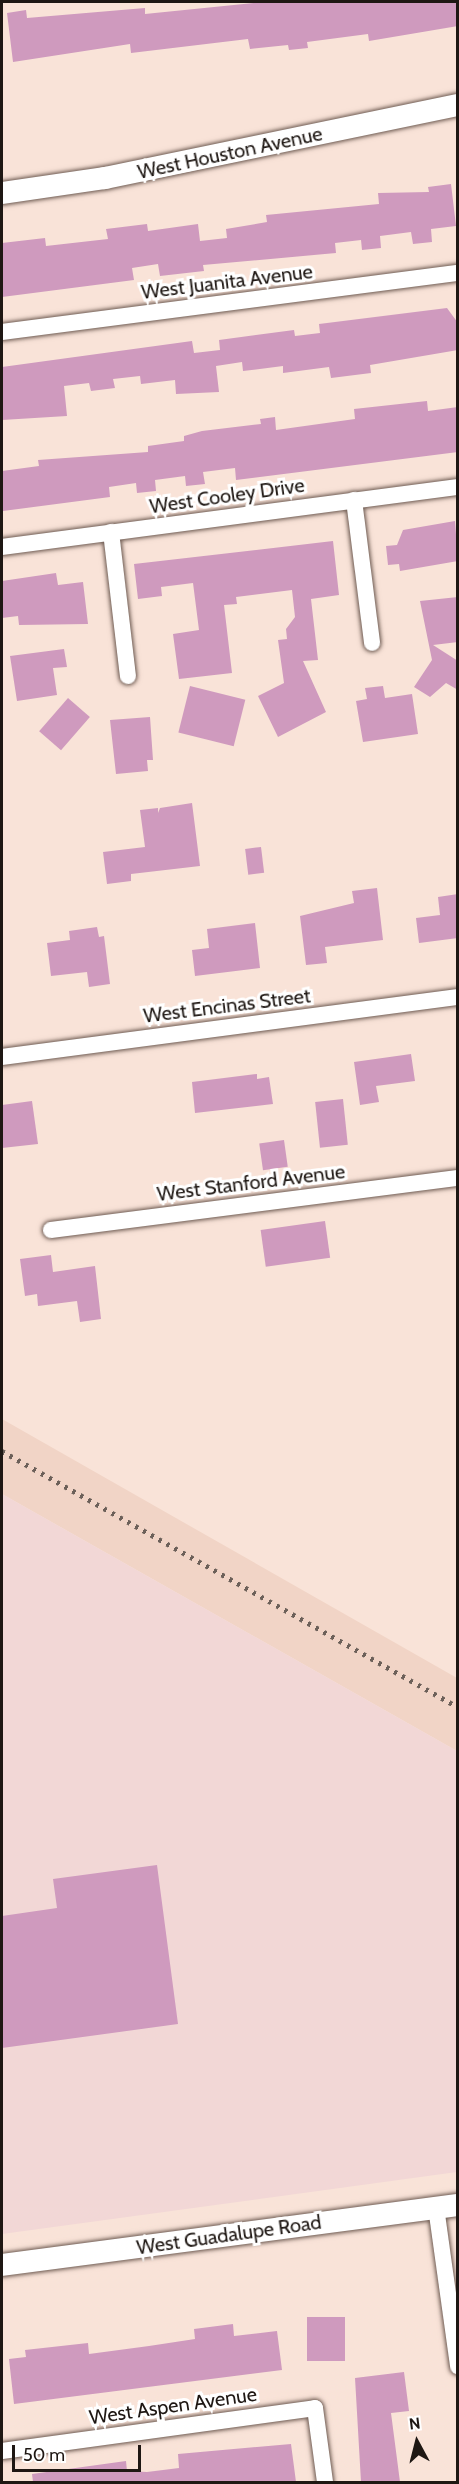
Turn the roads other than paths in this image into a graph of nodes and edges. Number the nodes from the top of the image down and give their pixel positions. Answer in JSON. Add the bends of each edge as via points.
{"nodes":[{"id":1,"x":458,"y":105,"type":"edge"},
{"id":2,"x":2,"y":193,"type":"edge"},
{"id":3,"x":458,"y":273,"type":"edge"},
{"id":4,"x":2,"y":332,"type":"edge"},
{"id":5,"x":458,"y":487,"type":"edge"},
{"id":6,"x":354,"y":500,"type":"junction"},
{"id":7,"x":111,"y":532,"type":"junction"},
{"id":8,"x":2,"y":547,"type":"edge"},
{"id":9,"x":372,"y":643,"type":"dead end"},
{"id":10,"x":128,"y":676,"type":"dead end"},
{"id":11,"x":458,"y":997,"type":"edge"},
{"id":12,"x":2,"y":1057,"type":"edge"},
{"id":13,"x":458,"y":1178,"type":"edge"},
{"id":14,"x":51,"y":1230,"type":"dead end"},
{"id":15,"x":447,"y":2206,"type":"edge"},
{"id":16,"x":2,"y":2265,"type":"edge"},
{"id":17,"x":458,"y":2366,"type":"edge"},
{"id":18,"x":2,"y":2451,"type":"edge"},
{"id":19,"x":325,"y":2482,"type":"edge"}],
"edges":[{"from":1,"to":2,"type":"street","name":"West Houston Avenue","via":[[105,178]]},
{"from":3,"to":4,"type":"street","name":"West Juanita Avenue"},
{"from":5,"to":6,"type":"street","name":"West Cooley Drive"},
{"from":6,"to":7,"type":"street","name":"West Cooley Drive"},
{"from":6,"to":9,"type":"street"},
{"from":7,"to":8,"type":"street","name":"West Cooley Drive"},
{"from":7,"to":10,"type":"street"},
{"from":11,"to":12,"type":"street","name":"West Encinas Street"},
{"from":13,"to":14,"type":"street","name":"West Stanford Avenue"},
{"from":15,"to":16,"type":"street","name":"West Guadalupe Road"},
{"from":15,"to":17,"type":"street"},
{"from":18,"to":19,"type":"street","name":"West Aspen Avenue","via":[[315,2408]]}]}
